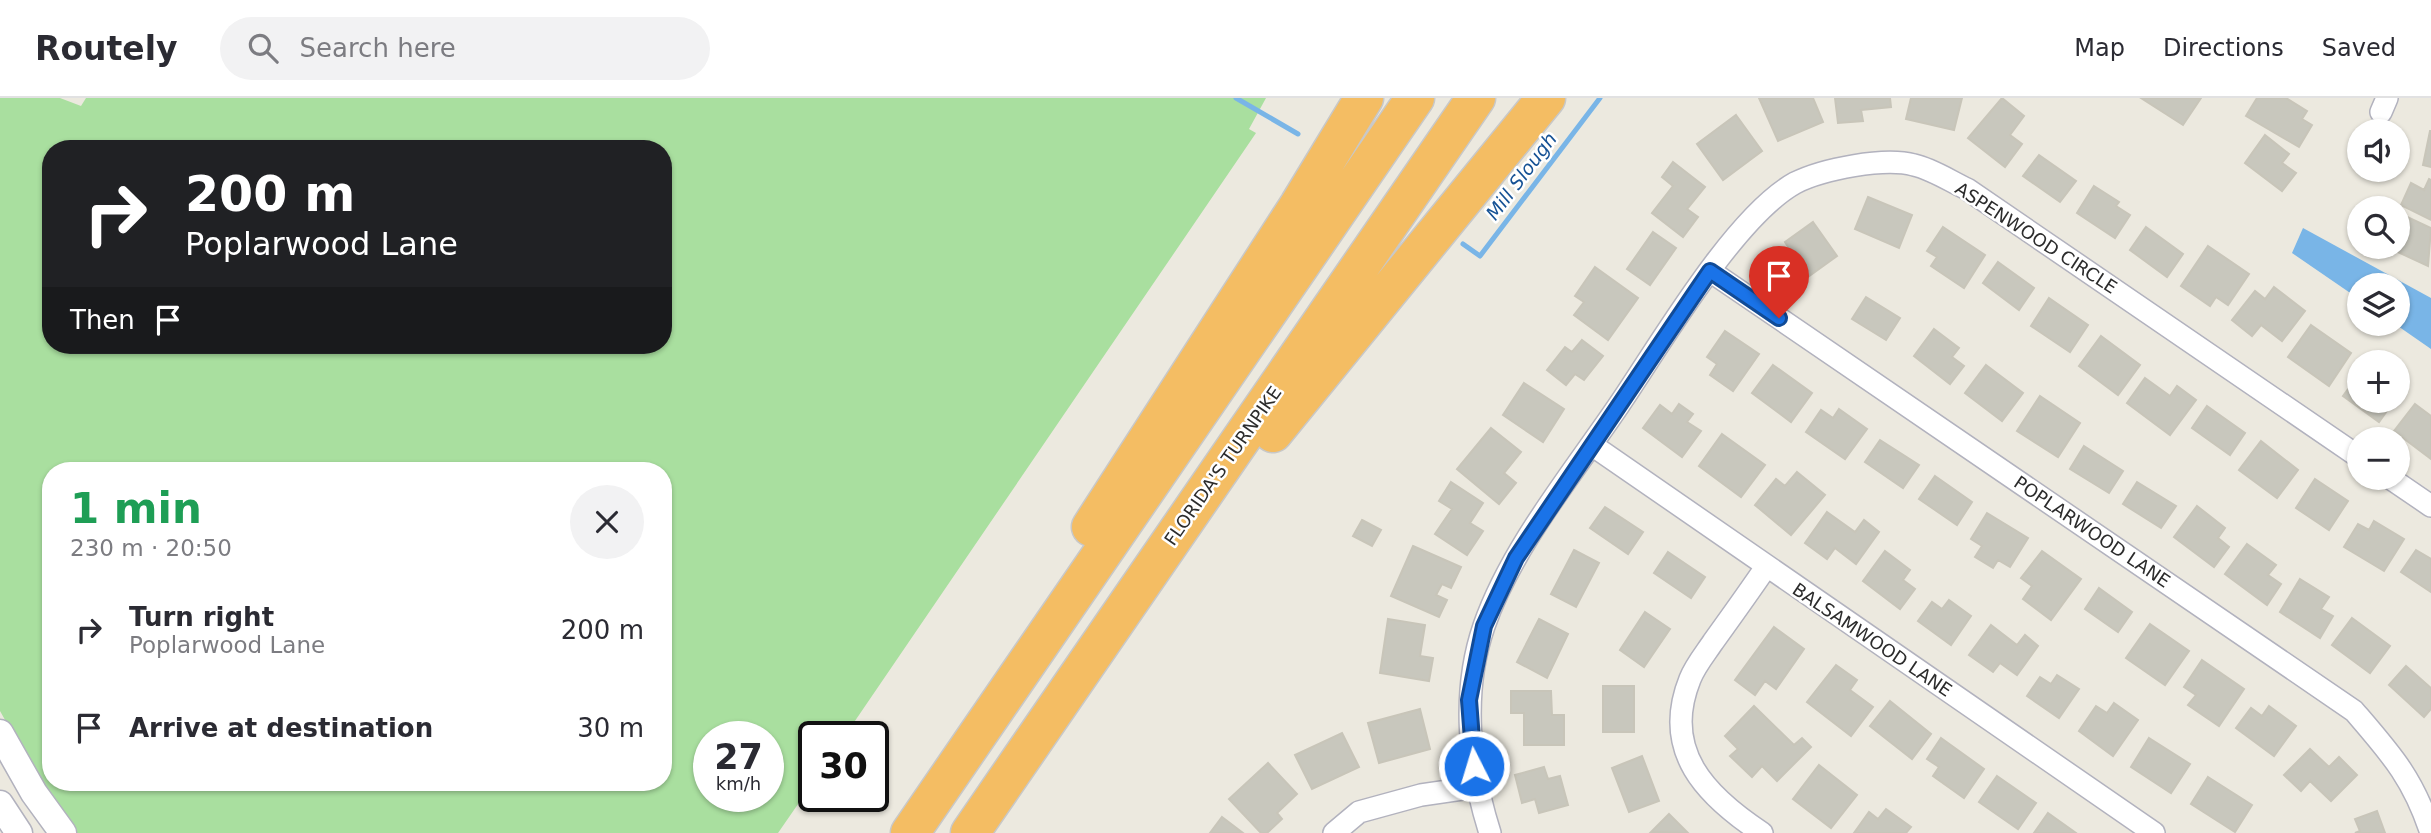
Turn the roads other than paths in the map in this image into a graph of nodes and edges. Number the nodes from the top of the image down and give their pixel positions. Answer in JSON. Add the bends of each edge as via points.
{"nodes":[{"id":1,"x":1364,"y":98,"type":"edge"},
{"id":2,"x":1415,"y":98,"type":"edge"},
{"id":3,"x":1476,"y":98,"type":"edge"},
{"id":4,"x":1546,"y":98,"type":"edge"},
{"id":5,"x":1710,"y":271,"type":"junction"},
{"id":6,"x":1592,"y":445,"type":"junction"},
{"id":7,"x":2347,"y":449,"type":"edge"},
{"id":8,"x":2408,"y":490,"type":"edge"},
{"id":9,"x":2431,"y":506,"type":"edge"},
{"id":10,"x":1766,"y":567,"type":"junction"},
{"id":11,"x":1133,"y":597,"type":"junction"},
{"id":12,"x":0,"y":733,"type":"edge"},
{"id":13,"x":1476,"y":787,"type":"junction"},
{"id":14,"x":0,"y":804,"type":"edge"},
{"id":15,"x":19,"y":833,"type":"edge"},
{"id":16,"x":63,"y":833,"type":"edge"},
{"id":17,"x":897,"y":833,"type":"edge"},
{"id":18,"x":910,"y":833,"type":"edge"},
{"id":19,"x":970,"y":833,"type":"edge"},
{"id":20,"x":1334,"y":833,"type":"edge"},
{"id":21,"x":1490,"y":833,"type":"edge"},
{"id":22,"x":1762,"y":833,"type":"edge"},
{"id":23,"x":2154,"y":833,"type":"edge"},
{"id":24,"x":2431,"y":833,"type":"edge"}],
"edges":[{"from":1,"to":17,"type":"highway"},
{"from":2,"to":18,"type":"highway"},
{"from":3,"to":11,"type":"highway","name":"FLORIDA'S TURNPIKE"},
{"from":4,"to":11,"type":"highway","via":[[1216,503]]},
{"from":5,"to":6,"type":"street","name":"ASPENWOOD CIRCLE"},
{"from":5,"to":7,"type":"street","name":"ASPENWOOD CIRCLE","via":[[1752,219],[1796,183],[1858,164],[1913,164],[1967,189]]},
{"from":5,"to":24,"type":"street","name":"POPLARWOOD LANE","via":[[2354,711],[2402,766]]},
{"from":6,"to":10,"type":"street","name":"BALSAMWOOD LANE"},
{"from":6,"to":13,"type":"street","name":"ASPENWOOD CIRCLE","via":[[1516,558],[1484,626],[1469,700]]},
{"from":8,"to":9,"type":"street"},
{"from":10,"to":22,"type":"street","via":[[1690,676],[1681,707],[1685,746],[1697,777],[1727,810]]},
{"from":10,"to":23,"type":"street","name":"BALSAMWOOD LANE"},
{"from":11,"to":19,"type":"highway","name":"FLORIDA'S TURNPIKE"},
{"from":12,"to":16,"type":"street"},
{"from":13,"to":20,"type":"street","via":[[1359,812]]},
{"from":13,"to":21,"type":"street","name":"ASPENWOOD CIRCLE"},
{"from":14,"to":15,"type":"street"}]}
